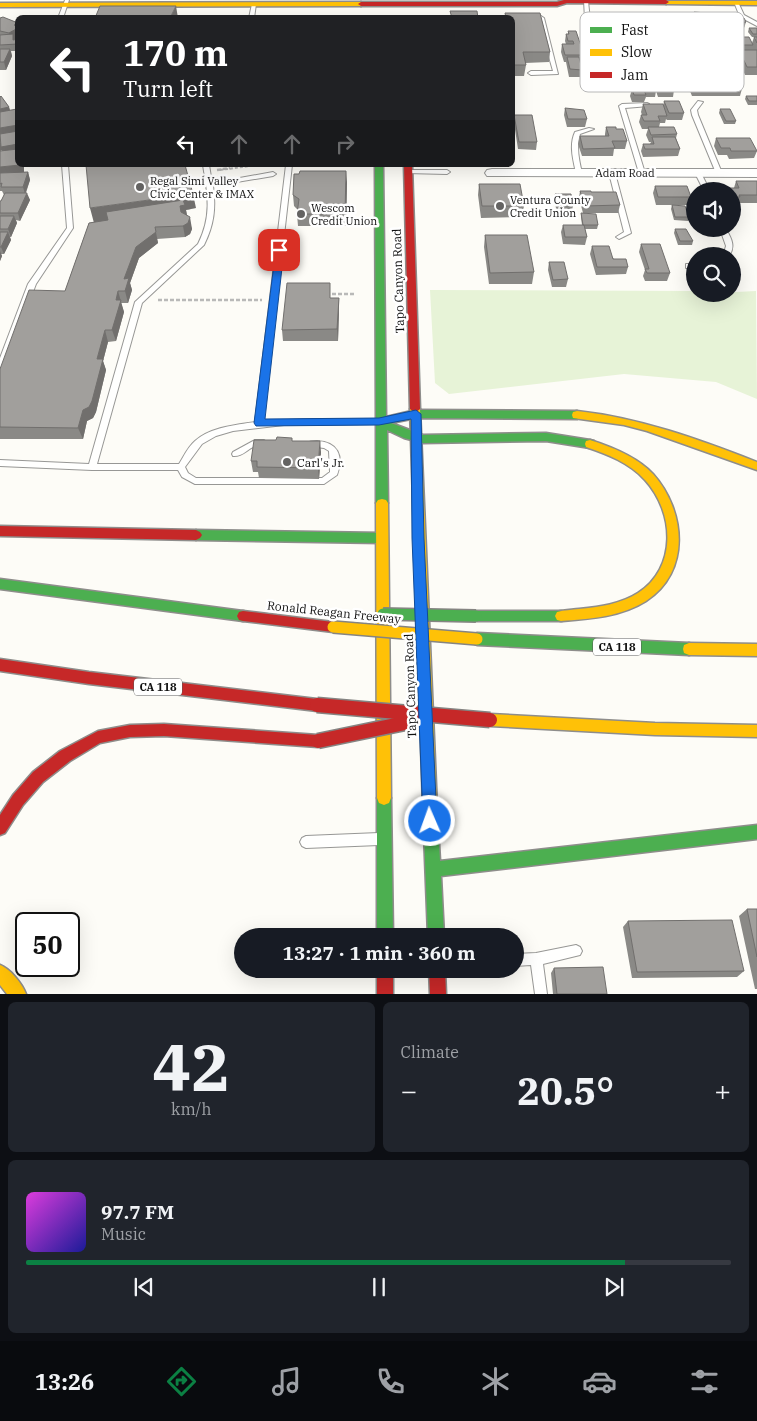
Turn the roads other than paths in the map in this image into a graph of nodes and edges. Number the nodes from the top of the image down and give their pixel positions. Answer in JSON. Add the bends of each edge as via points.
{"nodes":[{"id":1,"x":566,"y":0,"type":"edge"},
{"id":2,"x":586,"y":1,"type":"edge"},
{"id":3,"x":620,"y":1,"type":"edge"},
{"id":4,"x":67,"y":2,"type":"edge"},
{"id":5,"x":381,"y":2,"type":"edge"},
{"id":6,"x":402,"y":2,"type":"edge"},
{"id":7,"x":736,"y":3,"type":"junction"},
{"id":8,"x":757,"y":3,"type":"edge"},
{"id":9,"x":254,"y":4,"type":"junction"},
{"id":10,"x":0,"y":5,"type":"edge"},
{"id":11,"x":740,"y":12,"type":"edge"},
{"id":12,"x":61,"y":15,"type":"edge"},
{"id":13,"x":252,"y":15,"type":"edge"},
{"id":14,"x":381,"y":15,"type":"edge"},
{"id":15,"x":402,"y":15,"type":"edge"},
{"id":16,"x":744,"y":17,"type":"edge"},
{"id":17,"x":541,"y":18,"type":"edge"},
{"id":18,"x":757,"y":24,"type":"edge"},
{"id":19,"x":531,"y":73,"type":"dead end"},
{"id":20,"x":700,"y":102,"type":"dead end"},
{"id":21,"x":647,"y":105,"type":"edge"},
{"id":22,"x":591,"y":129,"type":"dead end"},
{"id":23,"x":65,"y":167,"type":"edge"},
{"id":24,"x":206,"y":167,"type":"edge"},
{"id":25,"x":289,"y":167,"type":"edge"},
{"id":26,"x":379,"y":167,"type":"edge"},
{"id":27,"x":408,"y":168,"type":"edge"},
{"id":28,"x":447,"y":172,"type":"dead end"},
{"id":29,"x":757,"y":172,"type":"edge"},
{"id":30,"x":492,"y":173,"type":"dead end"},
{"id":31,"x":579,"y":173,"type":"junction"},
{"id":32,"x":612,"y":173,"type":"junction"},
{"id":33,"x":642,"y":173,"type":"junction"},
{"id":34,"x":698,"y":173,"type":"junction"},
{"id":35,"x":719,"y":173,"type":"junction"},
{"id":36,"x":274,"y":174,"type":"dead end"},
{"id":37,"x":702,"y":182,"type":"edge"},
{"id":38,"x":210,"y":185,"type":"junction"},
{"id":39,"x":619,"y":237,"type":"dead end"},
{"id":40,"x":0,"y":368,"type":"edge"},
{"id":41,"x":416,"y":414,"type":"junction"},
{"id":42,"x":379,"y":422,"type":"junction"},
{"id":43,"x":259,"y":423,"type":"junction"},
{"id":44,"x":416,"y":438,"type":"junction"},
{"id":45,"x":278,"y":444,"type":"edge"},
{"id":46,"x":297,"y":444,"type":"edge"},
{"id":47,"x":236,"y":454,"type":"dead end"},
{"id":48,"x":0,"y":463,"type":"edge"},
{"id":49,"x":757,"y":466,"type":"edge"},
{"id":50,"x":182,"y":467,"type":"junction"},
{"id":51,"x":92,"y":468,"type":"junction"},
{"id":52,"x":0,"y":531,"type":"edge"},
{"id":53,"x":381,"y":538,"type":"junction"},
{"id":54,"x":0,"y":584,"type":"edge"},
{"id":55,"x":161,"y":606,"type":"junction"},
{"id":56,"x":306,"y":612,"type":"dead end"},
{"id":57,"x":372,"y":614,"type":"dead end"},
{"id":58,"x":757,"y":650,"type":"edge"},
{"id":59,"x":0,"y":665,"type":"edge"},
{"id":60,"x":438,"y":716,"type":"junction"},
{"id":61,"x":757,"y":731,"type":"edge"},
{"id":62,"x":0,"y":828,"type":"edge"},
{"id":63,"x":757,"y":832,"type":"edge"},
{"id":64,"x":384,"y":839,"type":"junction"},
{"id":65,"x":306,"y":842,"type":"dead end"},
{"id":66,"x":433,"y":869,"type":"junction"},
{"id":67,"x":385,"y":928,"type":"edge"},
{"id":68,"x":436,"y":928,"type":"edge"},
{"id":69,"x":576,"y":951,"type":"dead end"},
{"id":70,"x":536,"y":959,"type":"junction"},
{"id":71,"x":524,"y":960,"type":"edge"},
{"id":72,"x":0,"y":973,"type":"edge"},
{"id":73,"x":385,"y":978,"type":"edge"},
{"id":74,"x":437,"y":978,"type":"edge"},
{"id":75,"x":18,"y":994,"type":"edge"},
{"id":76,"x":385,"y":994,"type":"edge"},
{"id":77,"x":438,"y":994,"type":"edge"},
{"id":78,"x":541,"y":994,"type":"edge"}],
"edges":[{"from":1,"to":2,"type":"main road"},
{"from":1,"to":6,"type":"main road","via":[[557,4]]},
{"from":2,"to":3,"type":"main road"},
{"from":3,"to":7,"type":"main road"},
{"from":4,"to":9,"type":"main road"},
{"from":4,"to":10,"type":"main road"},
{"from":4,"to":12,"type":"lane"},
{"from":5,"to":6,"type":"main road"},
{"from":5,"to":9,"type":"main road"},
{"from":5,"to":14,"type":"main road"},
{"from":6,"to":15,"type":"main road"},
{"from":7,"to":8,"type":"main road"},
{"from":7,"to":11,"type":"lane"},
{"from":9,"to":13,"type":"lane"},
{"from":16,"to":18,"type":"lane"},
{"from":17,"to":19,"type":"lane","via":[[556,73]]},
{"from":20,"to":35,"type":"lane","via":[[694,110],[695,115]]},
{"from":21,"to":33,"type":"lane","via":[[622,106]]},
{"from":22,"to":31,"type":"lane","via":[[577,133],[574,150]]},
{"from":23,"to":40,"type":"lane","via":[[70,228],[32,284]]},
{"from":24,"to":38,"type":"lane"},
{"from":25,"to":43,"type":"lane"},
{"from":26,"to":42,"type":"main road","name":"Tapo Canyon Road"},
{"from":27,"to":28,"type":"lane"},
{"from":27,"to":41,"type":"main road","name":"Tapo Canyon Road"},
{"from":29,"to":35,"type":"street","name":"Adam Road"},
{"from":30,"to":31,"type":"street","name":"Adam Road"},
{"from":31,"to":32,"type":"street","name":"Adam Road"},
{"from":32,"to":33,"type":"street","name":"Adam Road"},
{"from":32,"to":39,"type":"lane","via":[[628,233]]},
{"from":33,"to":34,"type":"street","name":"Adam Road"},
{"from":34,"to":35,"type":"street","name":"Adam Road"},
{"from":34,"to":37,"type":"lane"},
{"from":36,"to":38,"type":"lane"},
{"from":38,"to":51,"type":"lane","via":[[214,207],[208,234],[139,302]]},
{"from":41,"to":42,"type":"main road"},
{"from":41,"to":44,"type":"main road","name":"Tapo Canyon Road"},
{"from":41,"to":49,"type":"main road","via":[[613,418],[656,428]]},
{"from":42,"to":43,"type":"lane"},
{"from":42,"to":44,"type":"main road"},
{"from":42,"to":53,"type":"main road","name":"Tapo Canyon Road"},
{"from":43,"to":50,"type":"lane","via":[[213,434],[199,442]]},
{"from":44,"to":57,"type":"main road","bridge":true,"via":[[549,438],[578,440],[605,448],[647,474],[660,489],[674,527],[670,567],[656,586],[628,604],[605,611],[575,615]]},
{"from":44,"to":66,"type":"main road","name":"Tapo Canyon Road"},
{"from":45,"to":47,"type":"lane","via":[[256,443]]},
{"from":46,"to":50,"type":"lane","via":[[332,447],[335,453],[332,476],[319,482],[195,481],[185,475]]},
{"from":48,"to":51,"type":"lane"},
{"from":50,"to":51,"type":"lane"},
{"from":52,"to":53,"type":"main road"},
{"from":53,"to":64,"type":"main road","name":"Tapo Canyon Road"},
{"from":54,"to":55,"type":"main road","name":"Ronald Reagan Freeway","number":"CA 118"},
{"from":55,"to":56,"type":"main road"},
{"from":55,"to":58,"type":"main road","name":"Ronald Reagan Freeway","number":"CA 118","bridge":true,"via":[[334,627],[477,639],[652,649]]},
{"from":59,"to":60,"type":"main road","number":"CA 118","bridge":true,"via":[[317,705]]},
{"from":60,"to":61,"type":"main road","number":"CA 118","bridge":true,"via":[[655,729]]},
{"from":60,"to":62,"type":"main road","bridge":true,"via":[[318,741],[164,730],[130,731],[98,738],[65,756],[38,777]]},
{"from":63,"to":66,"type":"main road"},
{"from":64,"to":65,"type":"lane"},
{"from":64,"to":67,"type":"main road","name":"Tapo Canyon Road"},
{"from":66,"to":68,"type":"main road","name":"Tapo Canyon Road"},
{"from":69,"to":70,"type":"lane"},
{"from":70,"to":71,"type":"lane"},
{"from":70,"to":78,"type":"lane"},
{"from":72,"to":75,"type":"main road"},
{"from":73,"to":76,"type":"main road"},
{"from":74,"to":77,"type":"main road"}]}
